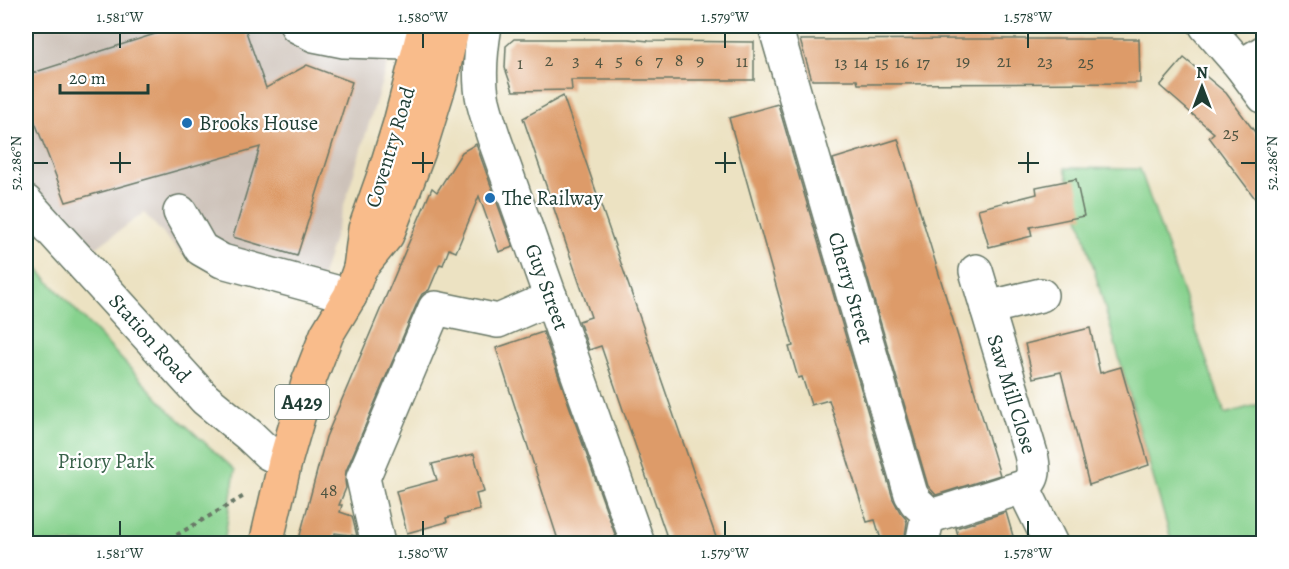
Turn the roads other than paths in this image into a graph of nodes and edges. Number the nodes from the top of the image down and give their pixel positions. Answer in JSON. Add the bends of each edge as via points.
{"nodes":[{"id":1,"x":297,"y":26,"type":"edge"},
{"id":2,"x":452,"y":26,"type":"edge"},
{"id":3,"x":485,"y":26,"type":"edge"},
{"id":4,"x":775,"y":26,"type":"edge"},
{"id":5,"x":1206,"y":26,"type":"edge"},
{"id":6,"x":422,"y":34,"type":"edge"},
{"id":7,"x":1252,"y":59,"type":"edge"},
{"id":8,"x":1263,"y":97,"type":"edge"},
{"id":9,"x":26,"y":202,"type":"edge"},
{"id":10,"x":180,"y":212,"type":"dead end"},
{"id":11,"x":976,"y":271,"type":"dead end"},
{"id":12,"x":355,"y":282,"type":"junction"},
{"id":13,"x":1041,"y":295,"type":"dead end"},
{"id":14,"x":551,"y":298,"type":"junction"},
{"id":15,"x":987,"y":308,"type":"junction"},
{"id":16,"x":285,"y":462,"type":"junction"},
{"id":17,"x":1023,"y":487,"type":"junction"},
{"id":18,"x":927,"y":530,"type":"edge"},
{"id":19,"x":266,"y":543,"type":"edge"},
{"id":20,"x":378,"y":543,"type":"edge"},
{"id":21,"x":638,"y":543,"type":"edge"},
{"id":22,"x":1051,"y":543,"type":"edge"}],
"edges":[{"from":1,"to":6,"type":"street","via":[[314,35],[344,41]]},
{"from":2,"to":6,"type":"street","via":[[435,44]]},
{"from":2,"to":12,"type":"main road","name":"Coventry Road","number":"A429","via":[[441,80],[419,151],[387,235]]},
{"from":3,"to":14,"type":"street","name":"Guy Street","via":[[483,100]]},
{"from":4,"to":18,"type":"street","name":"Cherry Street","via":[[911,494]]},
{"from":5,"to":7,"type":"street"},
{"from":6,"to":12,"type":"main road","name":"Coventry Road","number":"A429","via":[[400,123],[365,229]]},
{"from":7,"to":8,"type":"street"},
{"from":9,"to":16,"type":"street","name":"Station Road","via":[[205,399],[268,453]]},
{"from":10,"to":12,"type":"street","via":[[201,249],[222,261]]},
{"from":11,"to":15,"type":"street","name":"Saw Mill Close"},
{"from":12,"to":16,"type":"main road","name":"Coventry Road","number":"A429","via":[[327,334]]},
{"from":13,"to":15,"type":"street","name":"Saw Mill Close"},
{"from":14,"to":20,"type":"street","via":[[498,321],[435,308],[363,478]]},
{"from":14,"to":21,"type":"street","name":"Guy Street"},
{"from":15,"to":17,"type":"street","name":"Saw Mill Close","via":[[1034,465],[1030,482]]},
{"from":16,"to":19,"type":"main road","name":"Coventry Road","number":"A429"},
{"from":17,"to":18,"type":"street","name":"Saw Mill Close"},
{"from":17,"to":22,"type":"street"}]}
